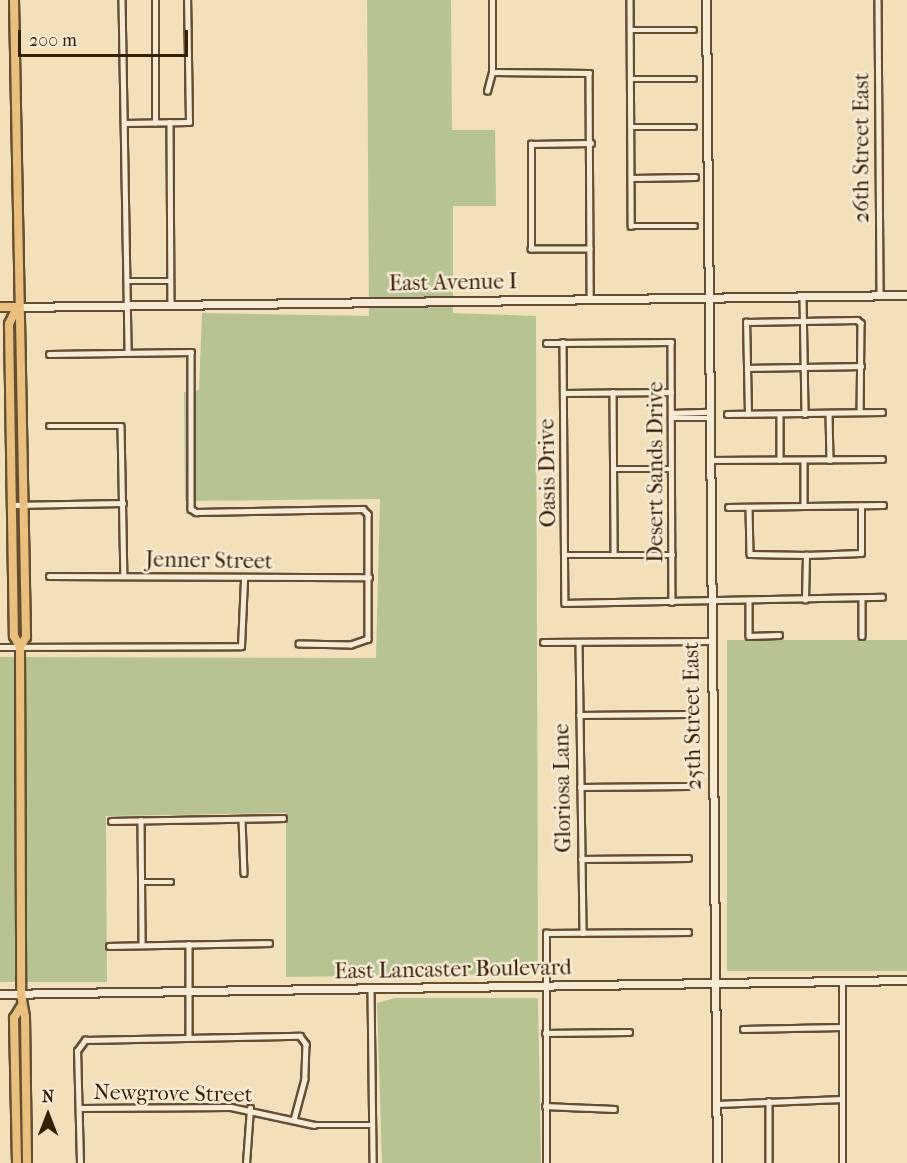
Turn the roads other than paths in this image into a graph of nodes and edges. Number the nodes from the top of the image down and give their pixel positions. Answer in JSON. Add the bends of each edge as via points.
{"nodes":[{"id":1,"x":14,"y":0,"type":"edge"},
{"id":2,"x":122,"y":0,"type":"edge"},
{"id":3,"x":155,"y":0,"type":"edge"},
{"id":4,"x":187,"y":0,"type":"edge"},
{"id":5,"x":492,"y":0,"type":"edge"},
{"id":6,"x":630,"y":0,"type":"edge"},
{"id":7,"x":706,"y":0,"type":"edge"},
{"id":8,"x":878,"y":0,"type":"edge"},
{"id":9,"x":631,"y":30,"type":"junction"},
{"id":10,"x":694,"y":30,"type":"dead end"},
{"id":11,"x":492,"y":72,"type":"junction"},
{"id":12,"x":632,"y":79,"type":"junction"},
{"id":13,"x":694,"y":79,"type":"dead end"},
{"id":14,"x":487,"y":91,"type":"dead end"},
{"id":15,"x":124,"y":123,"type":"junction"},
{"id":16,"x":155,"y":123,"type":"junction"},
{"id":17,"x":170,"y":123,"type":"junction"},
{"id":18,"x":633,"y":127,"type":"junction"},
{"id":19,"x":694,"y":127,"type":"dead end"},
{"id":20,"x":591,"y":143,"type":"junction"},
{"id":21,"x":695,"y":177,"type":"dead end"},
{"id":22,"x":632,"y":178,"type":"junction"},
{"id":23,"x":695,"y":226,"type":"dead end"},
{"id":24,"x":590,"y":249,"type":"junction"},
{"id":25,"x":128,"y":281,"type":"junction"},
{"id":26,"x":171,"y":281,"type":"junction"},
{"id":27,"x":907,"y":295,"type":"edge"},
{"id":28,"x":880,"y":296,"type":"junction"},
{"id":29,"x":707,"y":297,"type":"junction"},
{"id":30,"x":803,"y":297,"type":"junction"},
{"id":31,"x":590,"y":298,"type":"junction"},
{"id":32,"x":128,"y":305,"type":"junction"},
{"id":33,"x":171,"y":305,"type":"junction"},
{"id":34,"x":0,"y":307,"type":"edge"},
{"id":35,"x":16,"y":307,"type":"junction"},
{"id":36,"x":803,"y":322,"type":"junction"},
{"id":37,"x":563,"y":342,"type":"junction"},
{"id":38,"x":546,"y":343,"type":"dead end"},
{"id":39,"x":128,"y":352,"type":"junction"},
{"id":40,"x":50,"y":354,"type":"dead end"},
{"id":41,"x":861,"y":366,"type":"junction"},
{"id":42,"x":804,"y":367,"type":"junction"},
{"id":43,"x":747,"y":368,"type":"junction"},
{"id":44,"x":613,"y":392,"type":"junction"},
{"id":45,"x":671,"y":392,"type":"junction"},
{"id":46,"x":564,"y":393,"type":"junction"},
{"id":47,"x":860,"y":412,"type":"junction"},
{"id":48,"x":882,"y":412,"type":"dead end"},
{"id":49,"x":829,"y":413,"type":"junction"},
{"id":50,"x":727,"y":414,"type":"dead end"},
{"id":51,"x":748,"y":414,"type":"junction"},
{"id":52,"x":780,"y":414,"type":"junction"},
{"id":53,"x":805,"y":414,"type":"junction"},
{"id":54,"x":672,"y":415,"type":"junction"},
{"id":55,"x":709,"y":415,"type":"junction"},
{"id":56,"x":49,"y":426,"type":"dead end"},
{"id":57,"x":882,"y":459,"type":"dead end"},
{"id":58,"x":710,"y":460,"type":"junction"},
{"id":59,"x":780,"y":460,"type":"junction"},
{"id":60,"x":830,"y":460,"type":"junction"},
{"id":61,"x":804,"y":461,"type":"junction"},
{"id":62,"x":613,"y":469,"type":"junction"},
{"id":63,"x":672,"y":469,"type":"junction"},
{"id":64,"x":123,"y":503,"type":"junction"},
{"id":65,"x":24,"y":504,"type":"junction"},
{"id":66,"x":12,"y":505,"type":"junction"},
{"id":67,"x":883,"y":505,"type":"dead end"},
{"id":68,"x":804,"y":506,"type":"junction"},
{"id":69,"x":861,"y":506,"type":"junction"},
{"id":70,"x":728,"y":507,"type":"dead end"},
{"id":71,"x":749,"y":507,"type":"junction"},
{"id":72,"x":614,"y":554,"type":"junction"},
{"id":73,"x":565,"y":555,"type":"junction"},
{"id":74,"x":673,"y":555,"type":"junction"},
{"id":75,"x":806,"y":555,"type":"junction"},
{"id":76,"x":49,"y":576,"type":"dead end"},
{"id":77,"x":124,"y":576,"type":"junction"},
{"id":78,"x":369,"y":577,"type":"junction"},
{"id":79,"x":244,"y":579,"type":"junction"},
{"id":80,"x":882,"y":597,"type":"dead end"},
{"id":81,"x":862,"y":598,"type":"junction"},
{"id":82,"x":749,"y":600,"type":"junction"},
{"id":83,"x":805,"y":600,"type":"junction"},
{"id":84,"x":672,"y":602,"type":"junction"},
{"id":85,"x":710,"y":602,"type":"junction"},
{"id":86,"x":779,"y":635,"type":"dead end"},
{"id":87,"x":862,"y":636,"type":"dead end"},
{"id":88,"x":711,"y":641,"type":"junction"},
{"id":89,"x":543,"y":642,"type":"dead end"},
{"id":90,"x":579,"y":642,"type":"junction"},
{"id":91,"x":298,"y":644,"type":"dead end"},
{"id":92,"x":0,"y":647,"type":"edge"},
{"id":93,"x":20,"y":647,"type":"junction"},
{"id":94,"x":686,"y":714,"type":"dead end"},
{"id":95,"x":579,"y":715,"type":"junction"},
{"id":96,"x":687,"y":786,"type":"dead end"},
{"id":97,"x":580,"y":787,"type":"junction"},
{"id":98,"x":283,"y":818,"type":"dead end"},
{"id":99,"x":242,"y":819,"type":"junction"},
{"id":100,"x":141,"y":820,"type":"junction"},
{"id":101,"x":111,"y":821,"type":"dead end"},
{"id":102,"x":688,"y":858,"type":"dead end"},
{"id":103,"x":581,"y":859,"type":"junction"},
{"id":104,"x":244,"y":873,"type":"dead end"},
{"id":105,"x":142,"y":882,"type":"junction"},
{"id":106,"x":171,"y":882,"type":"dead end"},
{"id":107,"x":687,"y":932,"type":"dead end"},
{"id":108,"x":583,"y":933,"type":"junction"},
{"id":109,"x":269,"y":943,"type":"dead end"},
{"id":110,"x":189,"y":944,"type":"junction"},
{"id":111,"x":142,"y":945,"type":"junction"},
{"id":112,"x":109,"y":946,"type":"dead end"},
{"id":113,"x":907,"y":980,"type":"edge"},
{"id":114,"x":842,"y":982,"type":"junction"},
{"id":115,"x":715,"y":984,"type":"junction"},
{"id":116,"x":545,"y":987,"type":"junction"},
{"id":117,"x":371,"y":989,"type":"junction"},
{"id":118,"x":190,"y":991,"type":"junction"},
{"id":119,"x":0,"y":994,"type":"edge"},
{"id":120,"x":21,"y":994,"type":"junction"},
{"id":121,"x":21,"y":1007,"type":"junction"},
{"id":122,"x":841,"y":1027,"type":"junction"},
{"id":123,"x":743,"y":1029,"type":"dead end"},
{"id":124,"x":629,"y":1032,"type":"dead end"},
{"id":125,"x":545,"y":1033,"type":"junction"},
{"id":126,"x":189,"y":1038,"type":"junction"},
{"id":127,"x":842,"y":1099,"type":"junction"},
{"id":128,"x":769,"y":1101,"type":"junction"},
{"id":129,"x":717,"y":1104,"type":"junction"},
{"id":130,"x":545,"y":1106,"type":"junction"},
{"id":131,"x":80,"y":1108,"type":"junction"},
{"id":132,"x":249,"y":1108,"type":"junction"},
{"id":133,"x":614,"y":1109,"type":"dead end"},
{"id":134,"x":294,"y":1120,"type":"junction"},
{"id":135,"x":373,"y":1125,"type":"junction"},
{"id":136,"x":17,"y":1163,"type":"edge"},
{"id":137,"x":27,"y":1163,"type":"edge"},
{"id":138,"x":80,"y":1163,"type":"edge"},
{"id":139,"x":246,"y":1163,"type":"edge"},
{"id":140,"x":373,"y":1163,"type":"edge"},
{"id":141,"x":546,"y":1163,"type":"edge"},
{"id":142,"x":717,"y":1163,"type":"edge"},
{"id":143,"x":769,"y":1163,"type":"edge"},
{"id":144,"x":842,"y":1163,"type":"edge"}],
"edges":[{"from":1,"to":35,"type":"main road"},
{"from":2,"to":15,"type":"street"},
{"from":3,"to":16,"type":"street"},
{"from":4,"to":17,"type":"street","via":[[189,122]]},
{"from":5,"to":11,"type":"street"},
{"from":6,"to":9,"type":"street"},
{"from":7,"to":29,"type":"main road","name":"25th Street East"},
{"from":8,"to":28,"type":"street","name":"26th Street East"},
{"from":9,"to":10,"type":"street"},
{"from":9,"to":12,"type":"street"},
{"from":11,"to":14,"type":"street"},
{"from":11,"to":20,"type":"street","via":[[589,73]]},
{"from":12,"to":13,"type":"street"},
{"from":12,"to":18,"type":"street"},
{"from":15,"to":16,"type":"street"},
{"from":15,"to":25,"type":"street"},
{"from":16,"to":17,"type":"street"},
{"from":17,"to":26,"type":"street"},
{"from":18,"to":19,"type":"street"},
{"from":18,"to":22,"type":"street"},
{"from":20,"to":24,"type":"street"},
{"from":20,"to":24,"type":"street","via":[[531,144],[531,249]]},
{"from":21,"to":22,"type":"street"},
{"from":22,"to":23,"type":"street","via":[[631,226]]},
{"from":24,"to":31,"type":"street"},
{"from":25,"to":26,"type":"street"},
{"from":25,"to":32,"type":"street"},
{"from":26,"to":33,"type":"street"},
{"from":27,"to":28,"type":"main road","name":"East Avenue I"},
{"from":28,"to":30,"type":"main road","name":"East Avenue I"},
{"from":29,"to":30,"type":"main road","name":"East Avenue I"},
{"from":29,"to":31,"type":"main road","name":"East Avenue I"},
{"from":29,"to":55,"type":"main road","name":"25th Street East"},
{"from":30,"to":36,"type":"street"},
{"from":31,"to":33,"type":"main road","name":"East Avenue I"},
{"from":32,"to":33,"type":"main road","name":"East Avenue I"},
{"from":32,"to":35,"type":"main road","name":"East Avenue I"},
{"from":32,"to":39,"type":"street"},
{"from":34,"to":35,"type":"main road","name":"East Avenue I"},
{"from":35,"to":65,"type":"main road","via":[[22,322]]},
{"from":35,"to":66,"type":"main road","via":[[9,324]]},
{"from":36,"to":41,"type":"street","via":[[861,323]]},
{"from":36,"to":42,"type":"street"},
{"from":36,"to":43,"type":"street","via":[[746,322]]},
{"from":37,"to":38,"type":"street"},
{"from":37,"to":45,"type":"street","name":"Desert Sands Drive","via":[[672,342]]},
{"from":37,"to":46,"type":"street","name":"Oasis Drive"},
{"from":39,"to":40,"type":"street"},
{"from":39,"to":78,"type":"street","via":[[191,352],[191,509],[363,509],[368,514]]},
{"from":41,"to":42,"type":"street"},
{"from":41,"to":47,"type":"street"},
{"from":42,"to":43,"type":"street"},
{"from":42,"to":53,"type":"street"},
{"from":43,"to":51,"type":"street"},
{"from":44,"to":45,"type":"street"},
{"from":44,"to":46,"type":"street"},
{"from":44,"to":62,"type":"street"},
{"from":45,"to":54,"type":"street","name":"Desert Sands Drive"},
{"from":46,"to":73,"type":"street","name":"Oasis Drive"},
{"from":47,"to":48,"type":"street"},
{"from":47,"to":49,"type":"street"},
{"from":49,"to":53,"type":"street"},
{"from":49,"to":60,"type":"street"},
{"from":50,"to":51,"type":"street"},
{"from":51,"to":52,"type":"street"},
{"from":52,"to":53,"type":"street"},
{"from":52,"to":59,"type":"street"},
{"from":54,"to":55,"type":"street"},
{"from":54,"to":63,"type":"street","name":"Desert Sands Drive"},
{"from":55,"to":58,"type":"main road","name":"25th Street East"},
{"from":56,"to":64,"type":"street","via":[[121,426]]},
{"from":57,"to":60,"type":"street"},
{"from":58,"to":59,"type":"street"},
{"from":58,"to":85,"type":"main road","name":"25th Street East"},
{"from":59,"to":61,"type":"street"},
{"from":60,"to":61,"type":"street"},
{"from":61,"to":68,"type":"street"},
{"from":62,"to":63,"type":"street"},
{"from":62,"to":72,"type":"street"},
{"from":63,"to":74,"type":"street","name":"Desert Sands Drive"},
{"from":64,"to":65,"type":"street"},
{"from":64,"to":77,"type":"street"},
{"from":65,"to":66,"type":"street"},
{"from":65,"to":93,"type":"main road","via":[[26,637]]},
{"from":66,"to":93,"type":"main road","via":[[14,636]]},
{"from":67,"to":69,"type":"street"},
{"from":68,"to":69,"type":"street"},
{"from":68,"to":71,"type":"street"},
{"from":69,"to":75,"type":"street","via":[[861,553]]},
{"from":70,"to":71,"type":"street"},
{"from":71,"to":75,"type":"street","via":[[750,554]]},
{"from":72,"to":73,"type":"street"},
{"from":72,"to":74,"type":"street"},
{"from":73,"to":84,"type":"street","name":"Oasis Drive","via":[[565,603]]},
{"from":74,"to":84,"type":"street","name":"Desert Sands Drive"},
{"from":75,"to":83,"type":"street"},
{"from":76,"to":77,"type":"street","name":"Jenner Street"},
{"from":77,"to":79,"type":"street","name":"Jenner Street"},
{"from":78,"to":79,"type":"street","name":"Jenner Street"},
{"from":78,"to":91,"type":"street","via":[[368,639],[351,645]]},
{"from":79,"to":93,"type":"street","via":[[244,643]]},
{"from":80,"to":81,"type":"street"},
{"from":81,"to":83,"type":"street"},
{"from":81,"to":87,"type":"street"},
{"from":82,"to":83,"type":"street"},
{"from":82,"to":85,"type":"street"},
{"from":82,"to":86,"type":"street","via":[[749,636]]},
{"from":84,"to":85,"type":"street"},
{"from":85,"to":88,"type":"main road","name":"25th Street East"},
{"from":88,"to":90,"type":"street"},
{"from":88,"to":115,"type":"main road","name":"25th Street East"},
{"from":89,"to":90,"type":"street"},
{"from":90,"to":95,"type":"street","name":"Gloriosa Lane"},
{"from":92,"to":93,"type":"street"},
{"from":93,"to":120,"type":"main road"},
{"from":94,"to":95,"type":"street"},
{"from":95,"to":97,"type":"street","name":"Gloriosa Lane"},
{"from":96,"to":97,"type":"street"},
{"from":97,"to":103,"type":"street","name":"Gloriosa Lane"},
{"from":98,"to":99,"type":"street"},
{"from":99,"to":100,"type":"street"},
{"from":99,"to":104,"type":"street"},
{"from":100,"to":101,"type":"street"},
{"from":100,"to":105,"type":"street"},
{"from":102,"to":103,"type":"street"},
{"from":103,"to":108,"type":"street","name":"Gloriosa Lane"},
{"from":105,"to":106,"type":"street"},
{"from":105,"to":111,"type":"street"},
{"from":107,"to":108,"type":"street"},
{"from":108,"to":116,"type":"street","via":[[546,933]]},
{"from":109,"to":110,"type":"street"},
{"from":110,"to":111,"type":"street"},
{"from":110,"to":118,"type":"street"},
{"from":111,"to":112,"type":"street"},
{"from":113,"to":114,"type":"main road","name":"East Lancaster Boulevard"},
{"from":114,"to":115,"type":"main road","name":"East Lancaster Boulevard"},
{"from":114,"to":122,"type":"street"},
{"from":115,"to":116,"type":"main road","name":"East Lancaster Boulevard"},
{"from":115,"to":129,"type":"main road","name":"25th Street East"},
{"from":116,"to":117,"type":"main road","name":"East Lancaster Boulevard"},
{"from":116,"to":125,"type":"street"},
{"from":117,"to":118,"type":"main road","name":"East Lancaster Boulevard"},
{"from":117,"to":135,"type":"street"},
{"from":118,"to":120,"type":"main road","name":"East Lancaster Boulevard"},
{"from":118,"to":126,"type":"street"},
{"from":119,"to":120,"type":"main road","name":"East Lancaster Boulevard"},
{"from":120,"to":121,"type":"main road"},
{"from":121,"to":136,"type":"main road","via":[[14,1018]]},
{"from":121,"to":137,"type":"main road","via":[[25,1017]]},
{"from":122,"to":123,"type":"street"},
{"from":122,"to":127,"type":"street"},
{"from":124,"to":125,"type":"street"},
{"from":125,"to":130,"type":"street"},
{"from":126,"to":131,"type":"street","via":[[80,1042]]},
{"from":126,"to":134,"type":"street","via":[[303,1038],[305,1079]]},
{"from":127,"to":128,"type":"street"},
{"from":127,"to":144,"type":"street"},
{"from":128,"to":129,"type":"street"},
{"from":128,"to":143,"type":"street"},
{"from":129,"to":142,"type":"main road","name":"25th Street East"},
{"from":130,"to":133,"type":"street"},
{"from":130,"to":141,"type":"street"},
{"from":131,"to":132,"type":"street","name":"Newgrove Street"},
{"from":131,"to":138,"type":"street"},
{"from":132,"to":134,"type":"street","name":"Newgrove Street"},
{"from":132,"to":139,"type":"street"},
{"from":134,"to":135,"type":"street","name":"Newgrove Street","via":[[328,1126]]},
{"from":135,"to":140,"type":"street"}]}
